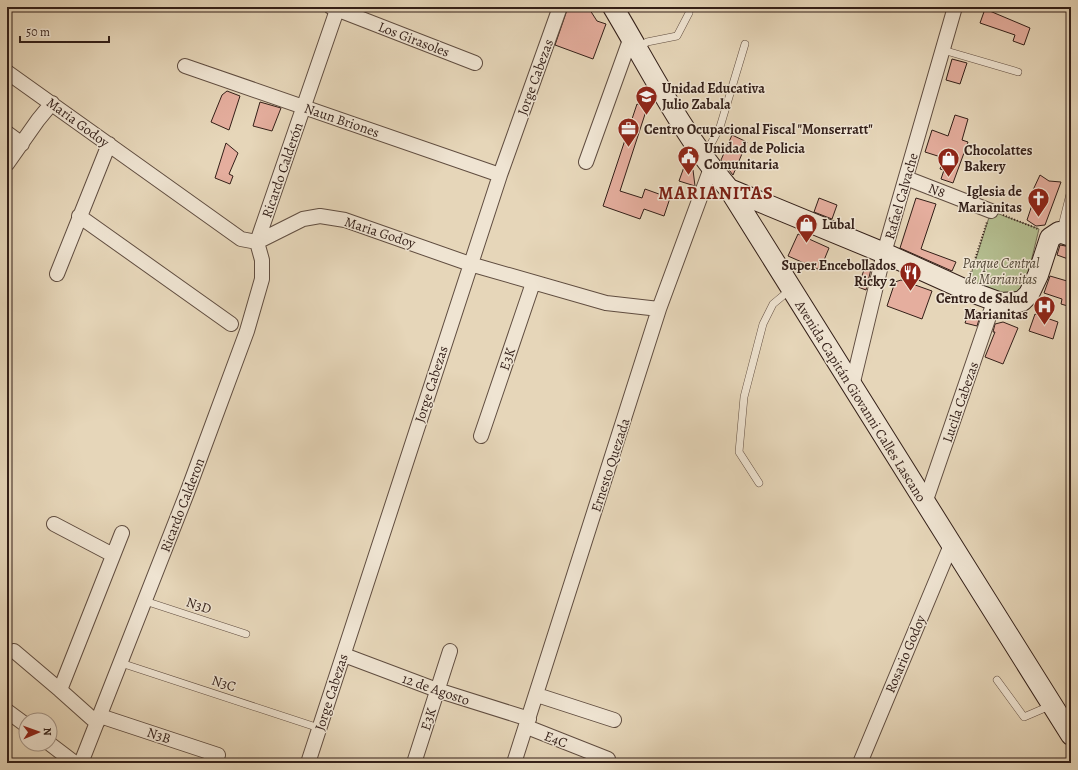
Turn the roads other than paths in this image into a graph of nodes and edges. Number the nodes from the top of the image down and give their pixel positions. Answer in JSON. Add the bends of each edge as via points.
{"nodes":[{"id":1,"x":560,"y":7,"type":"edge"},
{"id":2,"x":613,"y":7,"type":"edge"},
{"id":3,"x":955,"y":7,"type":"edge"},
{"id":4,"x":335,"y":8,"type":"edge"},
{"id":5,"x":688,"y":13,"type":"dead end"},
{"id":6,"x":634,"y":43,"type":"junction"},
{"id":7,"x":745,"y":44,"type":"dead end"},
{"id":8,"x":943,"y":50,"type":"junction"},
{"id":9,"x":475,"y":63,"type":"dead end"},
{"id":10,"x":185,"y":66,"type":"dead end"},
{"id":11,"x":7,"y":72,"type":"edge"},
{"id":12,"x":1018,"y":72,"type":"dead end"},
{"id":13,"x":52,"y":104,"type":"junction"},
{"id":14,"x":304,"y":107,"type":"junction"},
{"id":15,"x":7,"y":134,"type":"edge"},
{"id":16,"x":22,"y":144,"type":"junction"},
{"id":17,"x":108,"y":144,"type":"junction"},
{"id":18,"x":586,"y":162,"type":"dead end"},
{"id":19,"x":707,"y":163,"type":"junction"},
{"id":20,"x":7,"y":164,"type":"edge"},
{"id":21,"x":500,"y":175,"type":"junction"},
{"id":22,"x":906,"y":178,"type":"junction"},
{"id":23,"x":728,"y":189,"type":"junction"},
{"id":24,"x":1071,"y":190,"type":"edge"},
{"id":25,"x":767,"y":205,"type":"junction"},
{"id":26,"x":991,"y":211,"type":"road end"},
{"id":27,"x":79,"y":216,"type":"junction"},
{"id":28,"x":752,"y":228,"type":"junction"},
{"id":29,"x":1062,"y":234,"type":"edge"},
{"id":30,"x":257,"y":242,"type":"junction"},
{"id":31,"x":884,"y":253,"type":"junction"},
{"id":32,"x":470,"y":264,"type":"junction"},
{"id":33,"x":57,"y":274,"type":"dead end"},
{"id":34,"x":533,"y":282,"type":"junction"},
{"id":35,"x":791,"y":289,"type":"junction"},
{"id":36,"x":994,"y":302,"type":"junction"},
{"id":37,"x":659,"y":309,"type":"junction"},
{"id":38,"x":231,"y":324,"type":"dead end"},
{"id":39,"x":852,"y":386,"type":"junction"},
{"id":40,"x":481,"y":436,"type":"dead end"},
{"id":41,"x":760,"y":483,"type":"dead end"},
{"id":42,"x":925,"y":503,"type":"junction"},
{"id":43,"x":54,"y":524,"type":"dead end"},
{"id":44,"x":122,"y":533,"type":"dead end"},
{"id":45,"x":951,"y":545,"type":"junction"},
{"id":46,"x":113,"y":556,"type":"junction"},
{"id":47,"x":145,"y":601,"type":"junction"},
{"id":48,"x":246,"y":634,"type":"dead end"},
{"id":49,"x":14,"y":651,"type":"dead end"},
{"id":50,"x":450,"y":651,"type":"dead end"},
{"id":51,"x":344,"y":656,"type":"junction"},
{"id":52,"x":120,"y":663,"type":"junction"},
{"id":53,"x":997,"y":680,"type":"dead end"},
{"id":54,"x":60,"y":690,"type":"junction"},
{"id":55,"x":437,"y":690,"type":"junction"},
{"id":56,"x":537,"y":695,"type":"junction"},
{"id":57,"x":1052,"y":704,"type":"junction"},
{"id":58,"x":7,"y":711,"type":"edge"},
{"id":59,"x":18,"y":719,"type":"edge"},
{"id":60,"x":98,"y":719,"type":"junction"},
{"id":61,"x":614,"y":720,"type":"dead end"},
{"id":62,"x":528,"y":723,"type":"junction"},
{"id":63,"x":319,"y":728,"type":"junction"},
{"id":64,"x":1071,"y":735,"type":"edge"},
{"id":65,"x":58,"y":750,"type":"edge"},
{"id":66,"x":218,"y":755,"type":"dead end"},
{"id":67,"x":608,"y":759,"type":"dead end"},
{"id":68,"x":75,"y":763,"type":"edge"},
{"id":69,"x":81,"y":763,"type":"edge"},
{"id":70,"x":308,"y":763,"type":"edge"},
{"id":71,"x":414,"y":763,"type":"edge"},
{"id":72,"x":514,"y":763,"type":"edge"},
{"id":73,"x":860,"y":763,"type":"edge"}],
"edges":[{"from":1,"to":21,"type":"street","name":"Jorge Cabezas"},
{"from":2,"to":6,"type":"street","name":"Avenida Capitán Giovanni Calles Lascano"},
{"from":3,"to":8,"type":"street","name":"Rafael Calvache"},
{"from":4,"to":9,"type":"street","name":"Los Girasoles"},
{"from":4,"to":14,"type":"street","name":"Ricardo Calderón"},
{"from":5,"to":6,"type":"lane","via":[[677,36]]},
{"from":6,"to":18,"type":"street"},
{"from":6,"to":19,"type":"street","name":"Avenida Capitán Giovanni Calles Lascano"},
{"from":7,"to":19,"type":"lane"},
{"from":8,"to":12,"type":"lane"},
{"from":8,"to":22,"type":"street","name":"Rafael Calvache"},
{"from":10,"to":14,"type":"street","name":"Naun Briones"},
{"from":11,"to":13,"type":"street","name":"Maria Godoy"},
{"from":13,"to":16,"type":"street"},
{"from":13,"to":17,"type":"street","name":"Maria Godoy"},
{"from":14,"to":21,"type":"street","name":"Naun Briones"},
{"from":14,"to":30,"type":"street","name":"Ricardo Calderón"},
{"from":15,"to":16,"type":"street"},
{"from":16,"to":20,"type":"street"},
{"from":17,"to":27,"type":"street"},
{"from":17,"to":30,"type":"street","name":"Maria Godoy","via":[[241,239]]},
{"from":19,"to":23,"type":"street","name":"Avenida Capitán Giovanni Calles Lascano"},
{"from":19,"to":37,"type":"street","name":"Ernesto Quezada"},
{"from":21,"to":32,"type":"street","name":"Jorge Cabezas"},
{"from":22,"to":26,"type":"street","name":"N8"},
{"from":22,"to":31,"type":"street","name":"Rafael Calvache"},
{"from":23,"to":25,"type":"street"},
{"from":23,"to":28,"type":"street","name":"Avenida Capitán Giovanni Calles Lascano"},
{"from":24,"to":29,"type":"lane"},
{"from":25,"to":28,"type":"street","via":[[754,213],[751,220]]},
{"from":25,"to":31,"type":"street"},
{"from":27,"to":33,"type":"street"},
{"from":27,"to":38,"type":"street"},
{"from":28,"to":35,"type":"street","name":"Avenida Capitán Giovanni Calles Lascano"},
{"from":29,"to":36,"type":"street","via":[[1049,239],[1029,294],[1022,301]]},
{"from":30,"to":32,"type":"street","name":"Maria Godoy","via":[[303,219],[320,216],[345,220]]},
{"from":30,"to":47,"type":"street","name":"Ricardo Calderon","via":[[262,260],[262,279],[247,331]]},
{"from":31,"to":36,"type":"street"},
{"from":31,"to":39,"type":"street","name":"Rafael Calvache"},
{"from":32,"to":34,"type":"street","name":"Maria Godoy"},
{"from":32,"to":51,"type":"street","name":"Jorge Cabezas"},
{"from":34,"to":37,"type":"street","name":"Maria Godoy","via":[[606,303]]},
{"from":34,"to":40,"type":"street","name":"E3K"},
{"from":35,"to":39,"type":"street","name":"Avenida Capitán Giovanni Calles Lascano"},
{"from":35,"to":41,"type":"lane","via":[[773,304],[763,324],[744,398],[739,452]]},
{"from":36,"to":42,"type":"street","name":"Lucila Cabezas"},
{"from":37,"to":56,"type":"street","name":"Ernesto Quezada"},
{"from":39,"to":42,"type":"street","name":"Avenida Capitán Giovanni Calles Lascano"},
{"from":42,"to":45,"type":"street","name":"Avenida Capitán Giovanni Calles Lascano"},
{"from":43,"to":46,"type":"street"},
{"from":44,"to":46,"type":"street"},
{"from":45,"to":57,"type":"street","name":"Avenida Capitán Giovanni Calles Lascano"},
{"from":45,"to":73,"type":"street","name":"Rosario Godoy"},
{"from":46,"to":54,"type":"street"},
{"from":47,"to":48,"type":"lane","name":"N3D"},
{"from":47,"to":52,"type":"street","name":"Ricardo Calderon"},
{"from":49,"to":54,"type":"street"},
{"from":50,"to":55,"type":"street","name":"E3K"},
{"from":51,"to":55,"type":"street","name":"12 de Agosto"},
{"from":51,"to":63,"type":"street","name":"Jorge Cabezas"},
{"from":52,"to":60,"type":"street","name":"Ricardo Calderon"},
{"from":52,"to":63,"type":"lane","name":"N3C"},
{"from":53,"to":57,"type":"lane","via":[[1024,717]]},
{"from":54,"to":60,"type":"street"},
{"from":55,"to":62,"type":"street","name":"12 de Agosto"},
{"from":55,"to":71,"type":"street","name":"E3K"},
{"from":56,"to":61,"type":"street"},
{"from":56,"to":62,"type":"street","name":"Ernesto Quezada"},
{"from":57,"to":64,"type":"street","name":"Avenida Capitán Giovanni Calles Lascano"},
{"from":58,"to":59,"type":"street"},
{"from":60,"to":66,"type":"street","name":"N3B"},
{"from":60,"to":69,"type":"street","name":"Ricardo Calderon"},
{"from":62,"to":67,"type":"street","name":"E4C"},
{"from":62,"to":72,"type":"street","name":"Ernesto Quezada"},
{"from":63,"to":70,"type":"street","name":"Jorge Cabezas"},
{"from":65,"to":68,"type":"street"}]}
